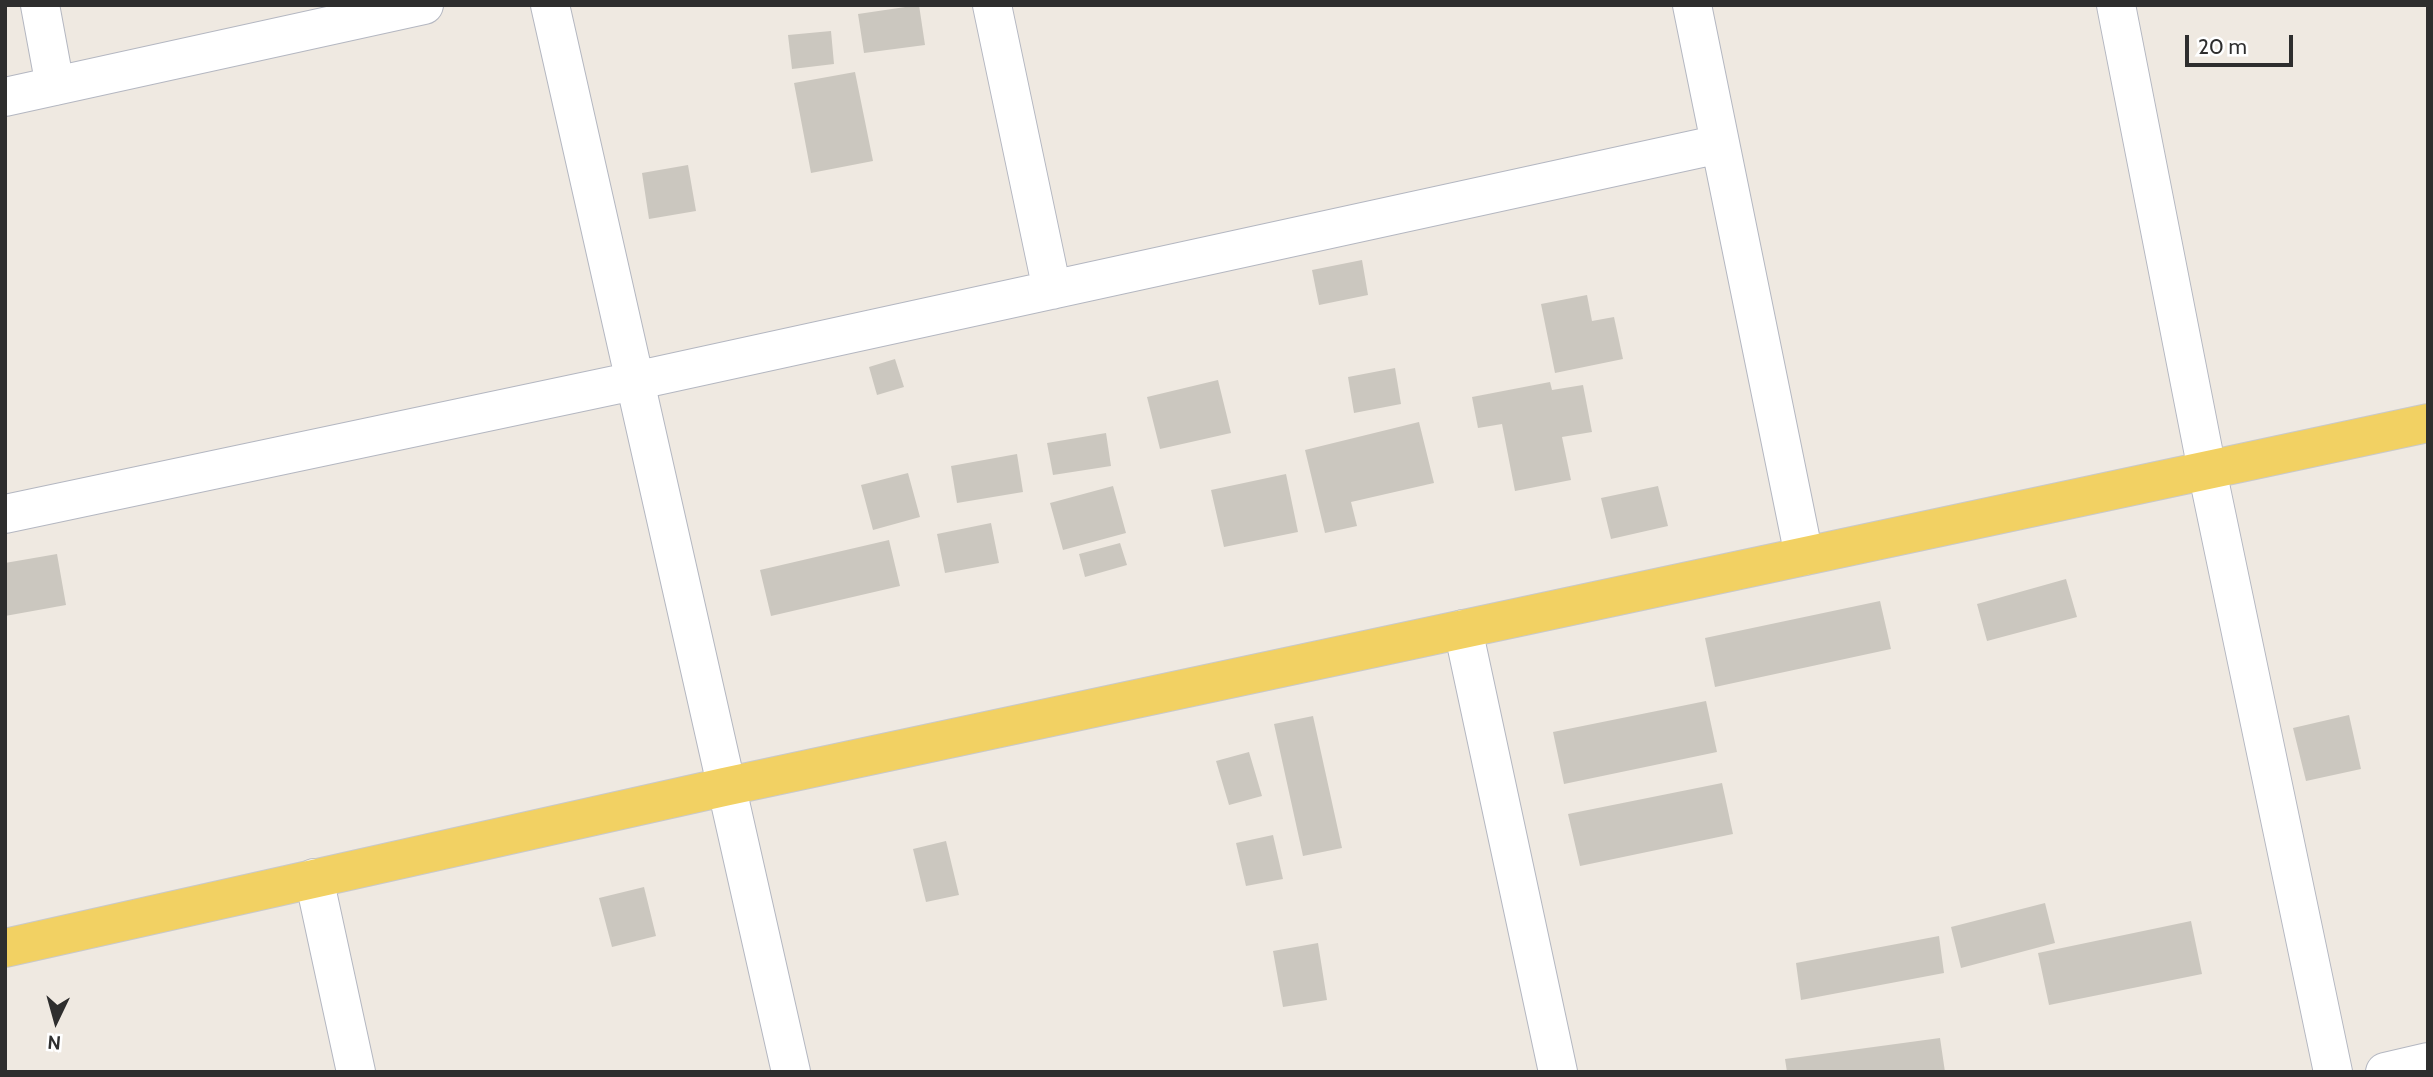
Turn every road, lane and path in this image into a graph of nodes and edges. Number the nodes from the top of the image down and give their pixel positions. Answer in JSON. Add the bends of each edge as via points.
{"nodes":[{"id":1,"x":40,"y":5,"type":"edge"},
{"id":2,"x":424,"y":5,"type":"edge"},
{"id":3,"x":550,"y":5,"type":"edge"},
{"id":4,"x":992,"y":5,"type":"edge"},
{"id":5,"x":1692,"y":5,"type":"edge"},
{"id":6,"x":2116,"y":5,"type":"edge"},
{"id":7,"x":55,"y":86,"type":"junction"},
{"id":8,"x":5,"y":97,"type":"edge"},
{"id":9,"x":1720,"y":144,"type":"junction"},
{"id":10,"x":1052,"y":290,"type":"junction"},
{"id":11,"x":634,"y":381,"type":"junction"},
{"id":12,"x":2428,"y":423,"type":"edge"},
{"id":13,"x":2207,"y":470,"type":"junction"},
{"id":14,"x":5,"y":514,"type":"edge"},
{"id":15,"x":1804,"y":556,"type":"junction"},
{"id":16,"x":1463,"y":629,"type":"junction"},
{"id":17,"x":724,"y":786,"type":"junction"},
{"id":18,"x":314,"y":878,"type":"junction"},
{"id":19,"x":5,"y":948,"type":"edge"},
{"id":20,"x":2428,"y":1062,"type":"edge"},
{"id":21,"x":356,"y":1072,"type":"edge"},
{"id":22,"x":791,"y":1072,"type":"edge"},
{"id":23,"x":1558,"y":1072,"type":"edge"},
{"id":24,"x":2333,"y":1072,"type":"edge"},
{"id":25,"x":2385,"y":1072,"type":"edge"}],
"edges":[{"from":1,"to":7,"type":"street"},
{"from":2,"to":7,"type":"street"},
{"from":3,"to":11,"type":"street"},
{"from":4,"to":10,"type":"street"},
{"from":5,"to":9,"type":"street"},
{"from":6,"to":13,"type":"street"},
{"from":7,"to":8,"type":"street"},
{"from":9,"to":10,"type":"street"},
{"from":9,"to":15,"type":"street"},
{"from":10,"to":11,"type":"street"},
{"from":11,"to":14,"type":"street"},
{"from":11,"to":17,"type":"street"},
{"from":12,"to":13,"type":"main road"},
{"from":13,"to":15,"type":"main road"},
{"from":13,"to":24,"type":"street"},
{"from":15,"to":16,"type":"main road"},
{"from":16,"to":17,"type":"main road"},
{"from":16,"to":23,"type":"street"},
{"from":17,"to":18,"type":"main road"},
{"from":17,"to":22,"type":"street"},
{"from":18,"to":19,"type":"main road"},
{"from":18,"to":21,"type":"street"},
{"from":20,"to":25,"type":"street"}]}
